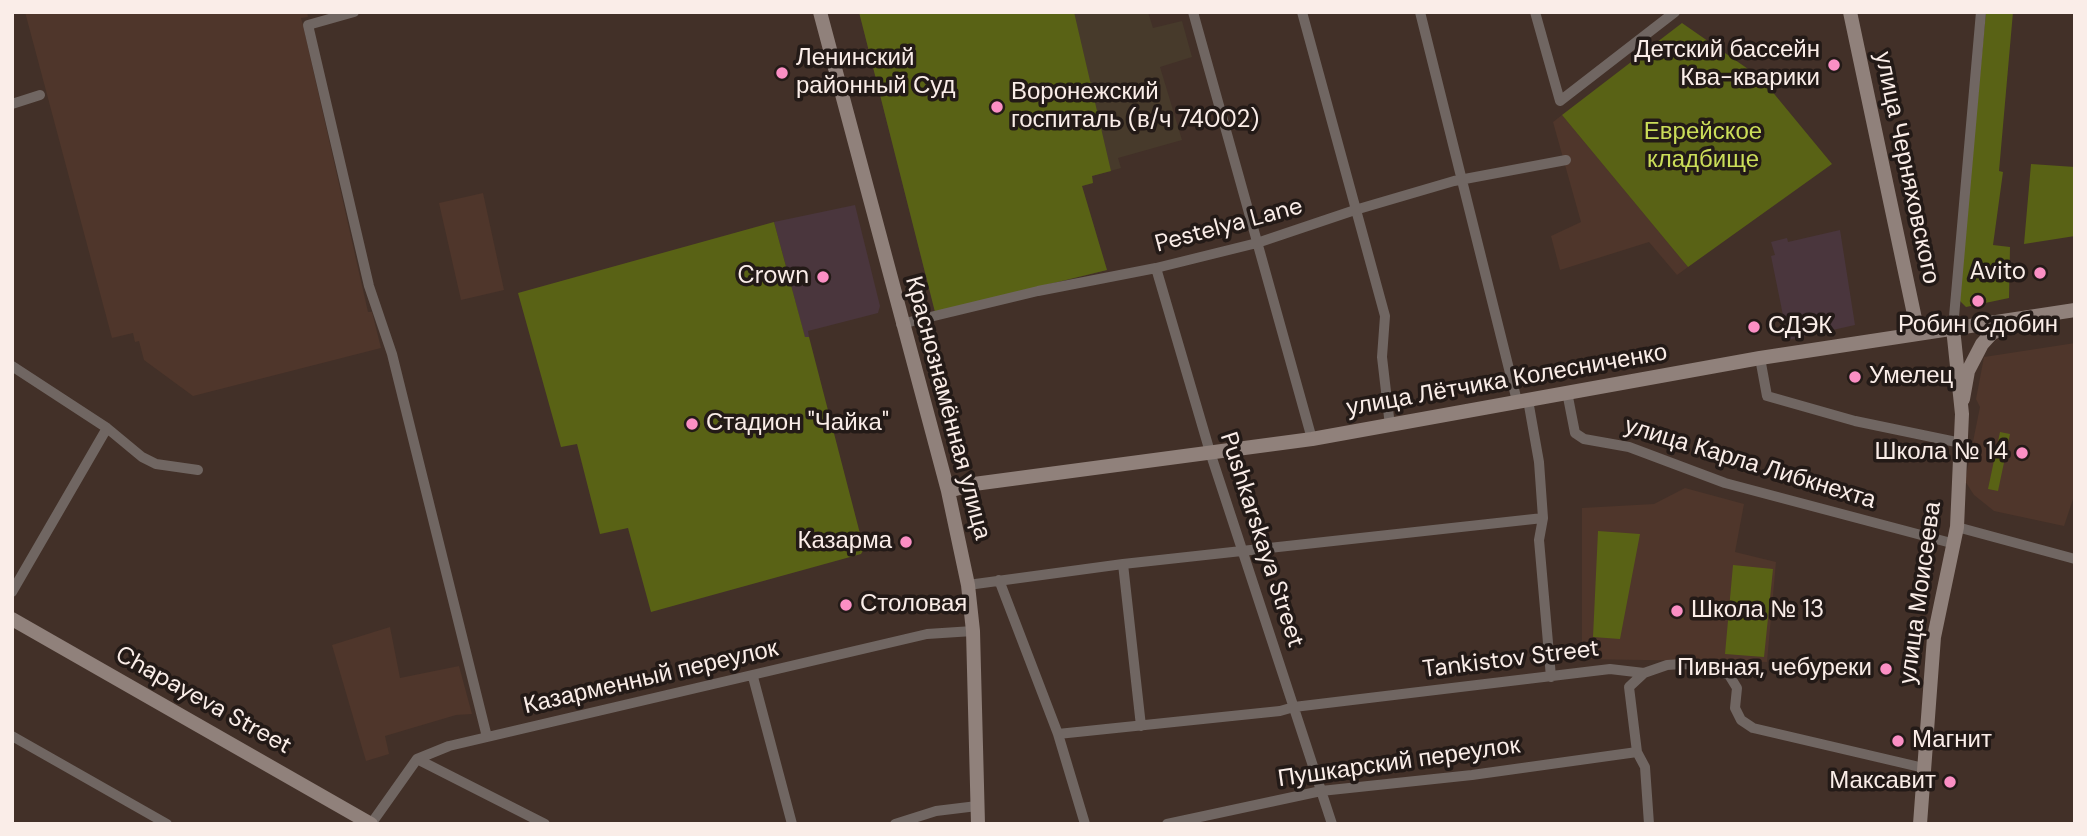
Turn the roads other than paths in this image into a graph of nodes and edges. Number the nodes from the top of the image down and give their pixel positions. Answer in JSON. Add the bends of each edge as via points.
{"nodes":[{"id":1,"x":354,"y":12,"type":"edge"},
{"id":2,"x":820,"y":12,"type":"edge"},
{"id":3,"x":1193,"y":12,"type":"edge"},
{"id":4,"x":1302,"y":12,"type":"edge"},
{"id":5,"x":1420,"y":12,"type":"edge"},
{"id":6,"x":1535,"y":12,"type":"edge"},
{"id":7,"x":1675,"y":12,"type":"edge"},
{"id":8,"x":1850,"y":12,"type":"edge"},
{"id":9,"x":1980,"y":12,"type":"edge"},
{"id":10,"x":40,"y":95,"type":"dead end"},
{"id":11,"x":12,"y":104,"type":"edge"},
{"id":12,"x":1566,"y":160,"type":"dead end"},
{"id":13,"x":1463,"y":181,"type":"junction"},
{"id":14,"x":1355,"y":210,"type":"junction"},
{"id":15,"x":1257,"y":243,"type":"junction"},
{"id":16,"x":1156,"y":268,"type":"junction"},
{"id":17,"x":2075,"y":310,"type":"edge"},
{"id":18,"x":2027,"y":317,"type":"junction"},
{"id":19,"x":901,"y":324,"type":"junction"},
{"id":20,"x":1953,"y":328,"type":"junction"},
{"id":21,"x":1917,"y":333,"type":"junction"},
{"id":22,"x":1760,"y":358,"type":"junction"},
{"id":23,"x":12,"y":366,"type":"edge"},
{"id":24,"x":1567,"y":392,"type":"junction"},
{"id":25,"x":1523,"y":401,"type":"junction"},
{"id":26,"x":1962,"y":414,"type":"junction"},
{"id":27,"x":1390,"y":426,"type":"junction"},
{"id":28,"x":107,"y":428,"type":"junction"},
{"id":29,"x":1312,"y":439,"type":"junction"},
{"id":30,"x":1961,"y":443,"type":"junction"},
{"id":31,"x":1210,"y":452,"type":"junction"},
{"id":32,"x":198,"y":470,"type":"dead end"},
{"id":33,"x":948,"y":491,"type":"junction"},
{"id":34,"x":1543,"y":518,"type":"junction"},
{"id":35,"x":1957,"y":527,"type":"junction"},
{"id":36,"x":1955,"y":544,"type":"junction"},
{"id":37,"x":1243,"y":551,"type":"junction"},
{"id":38,"x":2075,"y":559,"type":"edge"},
{"id":39,"x":1123,"y":564,"type":"junction"},
{"id":40,"x":999,"y":580,"type":"junction"},
{"id":41,"x":968,"y":585,"type":"junction"},
{"id":42,"x":12,"y":592,"type":"edge"},
{"id":43,"x":12,"y":619,"type":"edge"},
{"id":44,"x":973,"y":631,"type":"junction"},
{"id":45,"x":1644,"y":673,"type":"junction"},
{"id":46,"x":752,"y":677,"type":"junction"},
{"id":47,"x":1551,"y":677,"type":"junction"},
{"id":48,"x":1294,"y":706,"type":"junction"},
{"id":49,"x":1141,"y":726,"type":"junction"},
{"id":50,"x":1058,"y":734,"type":"junction"},
{"id":51,"x":12,"y":736,"type":"edge"},
{"id":52,"x":486,"y":737,"type":"junction"},
{"id":53,"x":1637,"y":752,"type":"junction"},
{"id":54,"x":417,"y":759,"type":"junction"},
{"id":55,"x":1924,"y":768,"type":"junction"},
{"id":56,"x":1321,"y":791,"type":"junction"},
{"id":57,"x":977,"y":806,"type":"junction"},
{"id":58,"x":167,"y":824,"type":"edge"},
{"id":59,"x":371,"y":824,"type":"edge"},
{"id":60,"x":545,"y":824,"type":"edge"},
{"id":61,"x":792,"y":824,"type":"edge"},
{"id":62,"x":895,"y":824,"type":"edge"},
{"id":63,"x":978,"y":824,"type":"edge"},
{"id":64,"x":1085,"y":824,"type":"edge"},
{"id":65,"x":1167,"y":824,"type":"edge"},
{"id":66,"x":1332,"y":824,"type":"edge"},
{"id":67,"x":1649,"y":824,"type":"edge"},
{"id":68,"x":1920,"y":824,"type":"edge"}],
"edges":[{"from":1,"to":52,"type":"street","via":[[308,25],[369,286],[389,344]]},
{"from":2,"to":19,"type":"street","name":"Краснознамённая улица"},
{"from":3,"to":15,"type":"street"},
{"from":4,"to":14,"type":"street"},
{"from":5,"to":13,"type":"street"},
{"from":6,"to":7,"type":"street","via":[[1560,101]]},
{"from":8,"to":21,"type":"street","name":"улица Черняховского"},
{"from":9,"to":20,"type":"street"},
{"from":10,"to":11,"type":"street"},
{"from":12,"to":13,"type":"street","name":"Pestelya Lane"},
{"from":13,"to":14,"type":"street","name":"Pestelya Lane"},
{"from":13,"to":25,"type":"street"},
{"from":14,"to":15,"type":"street","name":"Pestelya Lane"},
{"from":14,"to":27,"type":"street","via":[[1385,316],[1382,356]]},
{"from":15,"to":16,"type":"street","name":"Pestelya Lane"},
{"from":15,"to":29,"type":"street"},
{"from":16,"to":19,"type":"street","name":"Pestelya Lane"},
{"from":16,"to":31,"type":"street","name":"Pushkarskaya Street"},
{"from":17,"to":18,"type":"street","name":"улица Лётчика Колесниченко"},
{"from":18,"to":20,"type":"street","name":"улица Лётчика Колесниченко"},
{"from":18,"to":26,"type":"street","via":[[1992,333],[1982,345],[1968,371]]},
{"from":19,"to":33,"type":"street","name":"Краснознамённая улица"},
{"from":20,"to":21,"type":"street","name":"улица Лётчика Колесниченко"},
{"from":20,"to":26,"type":"street","name":"улица Моисеева"},
{"from":21,"to":22,"type":"street","name":"улица Лётчика Колесниченко"},
{"from":22,"to":24,"type":"street","name":"улица Лётчика Колесниченко"},
{"from":22,"to":30,"type":"street","via":[[1767,396],[1855,421]]},
{"from":23,"to":28,"type":"street"},
{"from":24,"to":25,"type":"street","name":"улица Лётчика Колесниченко"},
{"from":24,"to":36,"type":"street","name":"улица Карла Либкнехта","via":[[1575,433],[1584,439],[1629,447],[1725,483]]},
{"from":25,"to":27,"type":"street","name":"улица Лётчика Колесниченко"},
{"from":25,"to":34,"type":"street","via":[[1539,461]]},
{"from":26,"to":30,"type":"street","name":"улица Моисеева"},
{"from":27,"to":29,"type":"street","name":"улица Лётчика Колесниченко"},
{"from":28,"to":32,"type":"street","via":[[156,464]]},
{"from":28,"to":42,"type":"street"},
{"from":29,"to":31,"type":"street","name":"улица Лётчика Колесниченко"},
{"from":30,"to":35,"type":"street","name":"улица Моисеева"},
{"from":31,"to":33,"type":"street","name":"улица Лётчика Колесниченко"},
{"from":31,"to":37,"type":"street","name":"Pushkarskaya Street"},
{"from":33,"to":41,"type":"street","name":"Краснознамённая улица"},
{"from":34,"to":37,"type":"street"},
{"from":34,"to":47,"type":"street","via":[[1539,540]]},
{"from":35,"to":36,"type":"street","name":"улица Моисеева"},
{"from":35,"to":38,"type":"street"},
{"from":36,"to":55,"type":"street","name":"улица Моисеева","via":[[1934,637]]},
{"from":37,"to":39,"type":"street"},
{"from":37,"to":48,"type":"street","name":"Pushkarskaya Street"},
{"from":39,"to":40,"type":"street"},
{"from":39,"to":49,"type":"street"},
{"from":40,"to":41,"type":"street"},
{"from":40,"to":50,"type":"street"},
{"from":41,"to":44,"type":"street","name":"Краснознамённая улица"},
{"from":43,"to":59,"type":"street","name":"Chapayeva Street"},
{"from":44,"to":46,"type":"street","name":"Казарменный переулок","via":[[927,634]]},
{"from":44,"to":57,"type":"street","name":"Краснознамённая улица"},
{"from":45,"to":47,"type":"street","name":"Tankistov Street","via":[[1610,668]]},
{"from":45,"to":53,"type":"street","via":[[1629,687]]},
{"from":45,"to":55,"type":"street","name":"Tankistov Street","via":[[1667,664],[1714,669],[1734,680],[1735,708],[1741,720],[1753,728]]},
{"from":46,"to":52,"type":"street","name":"Казарменный переулок"},
{"from":46,"to":61,"type":"street"},
{"from":47,"to":48,"type":"street","name":"Tankistov Street"},
{"from":48,"to":49,"type":"street","name":"Tankistov Street"},
{"from":48,"to":56,"type":"street","name":"Pushkarskaya Street"},
{"from":49,"to":50,"type":"street","name":"Tankistov Street"},
{"from":50,"to":64,"type":"street"},
{"from":51,"to":58,"type":"street"},
{"from":52,"to":54,"type":"street","name":"Казарменный переулок"},
{"from":53,"to":56,"type":"street","name":"Пушкарский переулок"},
{"from":53,"to":67,"type":"street","via":[[1645,767]]},
{"from":54,"to":59,"type":"street","name":"Казарменный переулок"},
{"from":54,"to":60,"type":"street"},
{"from":55,"to":68,"type":"street","name":"улица Моисеева"},
{"from":56,"to":65,"type":"street","name":"Пушкарский переулок"},
{"from":56,"to":66,"type":"street","name":"Pushkarskaya Street"},
{"from":57,"to":62,"type":"street","via":[[936,811]]},
{"from":57,"to":63,"type":"street","name":"Краснознамённая улица"}]}
